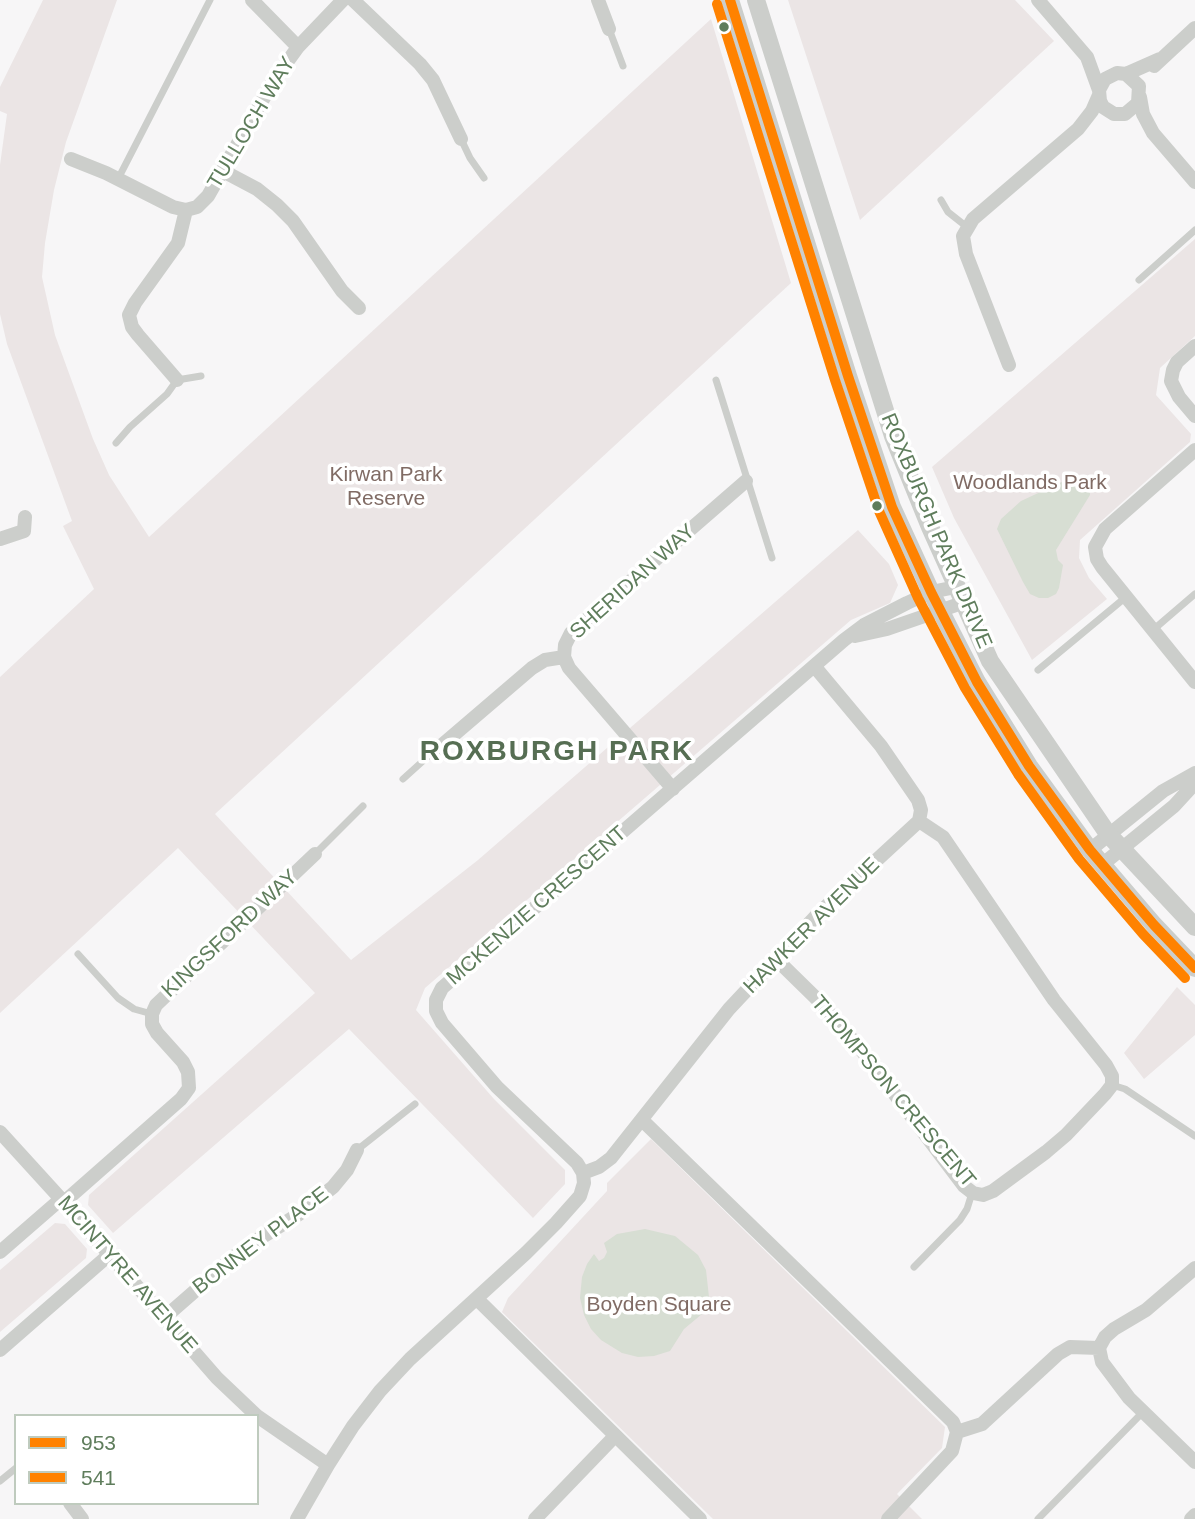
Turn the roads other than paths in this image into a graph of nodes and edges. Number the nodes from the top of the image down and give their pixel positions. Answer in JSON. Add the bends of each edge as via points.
{"nodes":[{"id":1,"x":210,"y":0,"type":"edge"},
{"id":2,"x":252,"y":0,"type":"edge"},
{"id":3,"x":343,"y":0,"type":"edge"},
{"id":4,"x":353,"y":0,"type":"edge"},
{"id":5,"x":598,"y":0,"type":"edge"},
{"id":6,"x":730,"y":0,"type":"edge"},
{"id":7,"x":756,"y":0,"type":"edge"},
{"id":8,"x":1038,"y":0,"type":"edge"},
{"id":9,"x":1195,"y":28,"type":"edge"},
{"id":10,"x":608,"y":29,"type":"joint"},
{"id":11,"x":298,"y":47,"type":"junction"},
{"id":12,"x":1087,"y":57,"type":"junction"},
{"id":13,"x":1160,"y":59,"type":"junction"},
{"id":14,"x":623,"y":66,"type":"dead end"},
{"id":15,"x":1121,"y":73,"type":"junction"},
{"id":16,"x":1099,"y":93,"type":"junction"},
{"id":17,"x":1140,"y":94,"type":"junction"},
{"id":18,"x":1116,"y":114,"type":"junction"},
{"id":19,"x":1078,"y":129,"type":"junction"},
{"id":20,"x":1153,"y":133,"type":"junction"},
{"id":21,"x":461,"y":139,"type":"joint"},
{"id":22,"x":71,"y":154,"type":"dead end"},
{"id":23,"x":223,"y":171,"type":"junction"},
{"id":24,"x":484,"y":178,"type":"dead end"},
{"id":25,"x":118,"y":179,"type":"junction"},
{"id":26,"x":1195,"y":182,"type":"edge"},
{"id":27,"x":942,"y":200,"type":"dead end"},
{"id":28,"x":186,"y":210,"type":"junction"},
{"id":29,"x":967,"y":227,"type":"junction"},
{"id":30,"x":1195,"y":230,"type":"edge"},
{"id":31,"x":1139,"y":279,"type":"dead end"},
{"id":32,"x":359,"y":308,"type":"dead end"},
{"id":33,"x":1195,"y":346,"type":"edge"},
{"id":34,"x":1009,"y":365,"type":"dead end"},
{"id":35,"x":201,"y":376,"type":"dead end"},
{"id":36,"x":177,"y":380,"type":"junction"},
{"id":37,"x":716,"y":380,"type":"dead end"},
{"id":38,"x":1195,"y":416,"type":"edge"},
{"id":39,"x":116,"y":443,"type":"dead end"},
{"id":40,"x":1195,"y":450,"type":"edge"},
{"id":41,"x":746,"y":481,"type":"junction"},
{"id":42,"x":26,"y":517,"type":"dead end"},
{"id":43,"x":0,"y":539,"type":"edge"},
{"id":44,"x":772,"y":558,"type":"dead end"},
{"id":45,"x":931,"y":592,"type":"junction"},
{"id":46,"x":1195,"y":594,"type":"edge"},
{"id":47,"x":960,"y":595,"type":"junction"},
{"id":48,"x":1126,"y":597,"type":"junction"},
{"id":49,"x":941,"y":612,"type":"junction"},
{"id":50,"x":1153,"y":630,"type":"junction"},
{"id":51,"x":844,"y":640,"type":"junction"},
{"id":52,"x":564,"y":657,"type":"junction"},
{"id":53,"x":815,"y":667,"type":"junction"},
{"id":54,"x":1038,"y":670,"type":"dead end"},
{"id":55,"x":1195,"y":682,"type":"edge"},
{"id":56,"x":435,"y":751,"type":"joint"},
{"id":57,"x":1195,"y":773,"type":"edge"},
{"id":58,"x":403,"y":779,"type":"dead end"},
{"id":59,"x":1195,"y":783,"type":"edge"},
{"id":60,"x":673,"y":789,"type":"junction"},
{"id":61,"x":363,"y":806,"type":"dead end"},
{"id":62,"x":919,"y":821,"type":"junction"},
{"id":63,"x":1115,"y":841,"type":"junction"},
{"id":64,"x":315,"y":854,"type":"joint"},
{"id":65,"x":1096,"y":857,"type":"junction"},
{"id":66,"x":1195,"y":927,"type":"edge"},
{"id":67,"x":78,"y":954,"type":"dead end"},
{"id":68,"x":776,"y":959,"type":"junction"},
{"id":69,"x":1195,"y":968,"type":"edge"},
{"id":70,"x":152,"y":1014,"type":"junction"},
{"id":71,"x":1112,"y":1085,"type":"junction"},
{"id":72,"x":415,"y":1104,"type":"dead end"},
{"id":73,"x":642,"y":1119,"type":"junction"},
{"id":74,"x":0,"y":1132,"type":"edge"},
{"id":75,"x":1195,"y":1136,"type":"edge"},
{"id":76,"x":357,"y":1150,"type":"joint"},
{"id":77,"x":583,"y":1173,"type":"junction"},
{"id":78,"x":972,"y":1192,"type":"junction"},
{"id":79,"x":62,"y":1200,"type":"junction"},
{"id":80,"x":0,"y":1252,"type":"edge"},
{"id":81,"x":109,"y":1255,"type":"junction"},
{"id":82,"x":914,"y":1267,"type":"dead end"},
{"id":83,"x":1195,"y":1268,"type":"edge"},
{"id":84,"x":477,"y":1299,"type":"junction"},
{"id":85,"x":164,"y":1318,"type":"junction"},
{"id":86,"x":1099,"y":1348,"type":"junction"},
{"id":87,"x":0,"y":1350,"type":"edge"},
{"id":88,"x":1143,"y":1412,"type":"junction"},
{"id":89,"x":255,"y":1414,"type":"edge"},
{"id":90,"x":259,"y":1417,"type":"edge"},
{"id":91,"x":957,"y":1432,"type":"junction"},
{"id":92,"x":615,"y":1436,"type":"junction"},
{"id":93,"x":1195,"y":1462,"type":"edge"},
{"id":94,"x":328,"y":1465,"type":"junction"},
{"id":95,"x":14,"y":1470,"type":"edge"},
{"id":96,"x":0,"y":1481,"type":"edge"},
{"id":97,"x":1195,"y":1515,"type":"edge"},
{"id":98,"x":297,"y":1519,"type":"edge"},
{"id":99,"x":535,"y":1519,"type":"edge"},
{"id":100,"x":700,"y":1519,"type":"edge"},
{"id":101,"x":888,"y":1519,"type":"edge"},
{"id":102,"x":1038,"y":1519,"type":"edge"},
{"id":103,"x":1191,"y":1519,"type":"edge"}],
"edges":[{"from":1,"to":25,"type":"lane"},
{"from":2,"to":11,"type":"street"},
{"from":3,"to":11,"type":"street","name":"TULLOCH WAY"},
{"from":4,"to":21,"type":"street","via":[[433,80]]},
{"from":5,"to":10,"type":"street"},
{"from":6,"to":45,"type":"street","name":"ROXBURGH PARK DRIVE","via":[[888,494]]},
{"from":7,"to":47,"type":"street","name":"ROXBURGH PARK DRIVE","via":[[893,436]]},
{"from":8,"to":12,"type":"street"},
{"from":9,"to":13,"type":"street"},
{"from":10,"to":14,"type":"lane"},
{"from":11,"to":23,"type":"street","name":"TULLOCH WAY"},
{"from":12,"to":15,"type":"street"},
{"from":12,"to":16,"type":"street"},
{"from":13,"to":15,"type":"street"},
{"from":13,"to":17,"type":"street"},
{"from":15,"to":16,"type":"street","via":[[1105,79]]},
{"from":15,"to":17,"type":"street","via":[[1136,81]]},
{"from":16,"to":18,"type":"street","via":[[1103,107]]},
{"from":16,"to":19,"type":"street"},
{"from":17,"to":18,"type":"street","via":[[1135,108]]},
{"from":17,"to":20,"type":"street"},
{"from":18,"to":19,"type":"street"},
{"from":18,"to":20,"type":"street"},
{"from":19,"to":29,"type":"street"},
{"from":20,"to":26,"type":"street"},
{"from":21,"to":24,"type":"lane"},
{"from":22,"to":25,"type":"street"},
{"from":23,"to":28,"type":"street","name":"TULLOCH WAY","via":[[208,196]]},
{"from":23,"to":32,"type":"street","via":[[277,205]]},
{"from":25,"to":28,"type":"street"},
{"from":27,"to":29,"type":"lane","via":[[948,212]]},
{"from":28,"to":36,"type":"street","via":[[178,243],[130,316],[132,327]]},
{"from":29,"to":34,"type":"street","via":[[963,245]]},
{"from":30,"to":31,"type":"lane"},
{"from":33,"to":38,"type":"street","via":[[1177,362],[1171,381]]},
{"from":35,"to":36,"type":"lane"},
{"from":36,"to":39,"type":"lane"},
{"from":37,"to":41,"type":"lane"},
{"from":40,"to":48,"type":"street","via":[[1098,538],[1097,559]]},
{"from":41,"to":44,"type":"lane"},
{"from":41,"to":52,"type":"street","name":"SHERIDAN WAY","via":[[571,633]]},
{"from":42,"to":43,"type":"street","via":[[24,531]]},
{"from":45,"to":47,"type":"street","name":"MCKENZIE CRESCENT"},
{"from":45,"to":49,"type":"street","name":"ROXBURGH PARK DRIVE"},
{"from":45,"to":51,"type":"street","name":"MCKENZIE CRESCENT"},
{"from":46,"to":50,"type":"lane"},
{"from":47,"to":49,"type":"street","name":"MCKENZIE CRESCENT"},
{"from":47,"to":63,"type":"street","name":"ROXBURGH PARK DRIVE","via":[[990,660]]},
{"from":48,"to":50,"type":"street"},
{"from":48,"to":54,"type":"lane"},
{"from":49,"to":51,"type":"street","name":"MCKENZIE CRESCENT"},
{"from":49,"to":65,"type":"street","name":"ROXBURGH PARK DRIVE","via":[[1029,766]]},
{"from":50,"to":55,"type":"street"},
{"from":51,"to":53,"type":"street","name":"MCKENZIE CRESCENT"},
{"from":52,"to":56,"type":"street","via":[[532,668]]},
{"from":52,"to":60,"type":"street","name":"SHERIDAN WAY"},
{"from":53,"to":60,"type":"street","name":"MCKENZIE CRESCENT"},
{"from":53,"to":62,"type":"street","via":[[881,746],[918,800]]},
{"from":56,"to":58,"type":"lane"},
{"from":57,"to":63,"type":"street","via":[[1163,791]]},
{"from":59,"to":63,"type":"street","via":[[1174,806]]},
{"from":60,"to":77,"type":"street","name":"MCKENZIE CRESCENT","via":[[442,988],[436,1000],[442,1023],[497,1087]]},
{"from":61,"to":64,"type":"lane"},
{"from":62,"to":68,"type":"street","name":"HAWKER AVENUE"},
{"from":62,"to":71,"type":"street","via":[[943,837],[1054,1000],[1107,1065]]},
{"from":63,"to":65,"type":"street"},
{"from":63,"to":66,"type":"street","name":"ROXBURGH PARK DRIVE"},
{"from":64,"to":70,"type":"street","name":"KINGSFORD WAY","via":[[163,996]]},
{"from":65,"to":69,"type":"street","name":"ROXBURGH PARK DRIVE"},
{"from":67,"to":70,"type":"lane","via":[[118,998]]},
{"from":68,"to":73,"type":"street","name":"HAWKER AVENUE","via":[[721,1018]]},
{"from":68,"to":78,"type":"street","name":"THOMPSON CRESCENT","via":[[855,1042]]},
{"from":70,"to":79,"type":"street","name":"KINGSFORD WAY","via":[[156,1033],[188,1072],[189,1088]]},
{"from":71,"to":75,"type":"lane"},
{"from":71,"to":78,"type":"street","name":"THOMPSON CRESCENT","via":[[1046,1152],[993,1191],[983,1195]]},
{"from":72,"to":76,"type":"lane","name":"BONNEY PLACE"},
{"from":73,"to":77,"type":"street","name":"HAWKER AVENUE","via":[[611,1158]]},
{"from":73,"to":91,"type":"street","via":[[944,1413]]},
{"from":74,"to":79,"type":"street","name":"MCINTYRE AVENUE"},
{"from":76,"to":85,"type":"street","name":"BONNEY PLACE","via":[[333,1187],[243,1250]]},
{"from":77,"to":84,"type":"street","via":[[580,1196]]},
{"from":78,"to":82,"type":"lane","via":[[960,1220]]},
{"from":79,"to":80,"type":"street"},
{"from":79,"to":81,"type":"street","name":"MCINTYRE AVENUE"},
{"from":81,"to":85,"type":"street","name":"MCINTYRE AVENUE"},
{"from":81,"to":87,"type":"street"},
{"from":83,"to":86,"type":"street","via":[[1146,1310],[1114,1329]]},
{"from":84,"to":92,"type":"street"},
{"from":84,"to":94,"type":"street","via":[[380,1391]]},
{"from":85,"to":89,"type":"street","name":"MCINTYRE AVENUE"},
{"from":86,"to":88,"type":"street","via":[[1102,1362]]},
{"from":86,"to":91,"type":"street","via":[[1070,1347],[1058,1354],[982,1424]]},
{"from":88,"to":93,"type":"street"},
{"from":88,"to":102,"type":"lane"},
{"from":90,"to":94,"type":"street","name":"MCINTYRE AVENUE"},
{"from":91,"to":101,"type":"street","via":[[952,1451]]},
{"from":92,"to":99,"type":"street"},
{"from":92,"to":100,"type":"street"},
{"from":94,"to":98,"type":"street"},
{"from":95,"to":96,"type":"lane"},
{"from":97,"to":103,"type":"street"}]}
